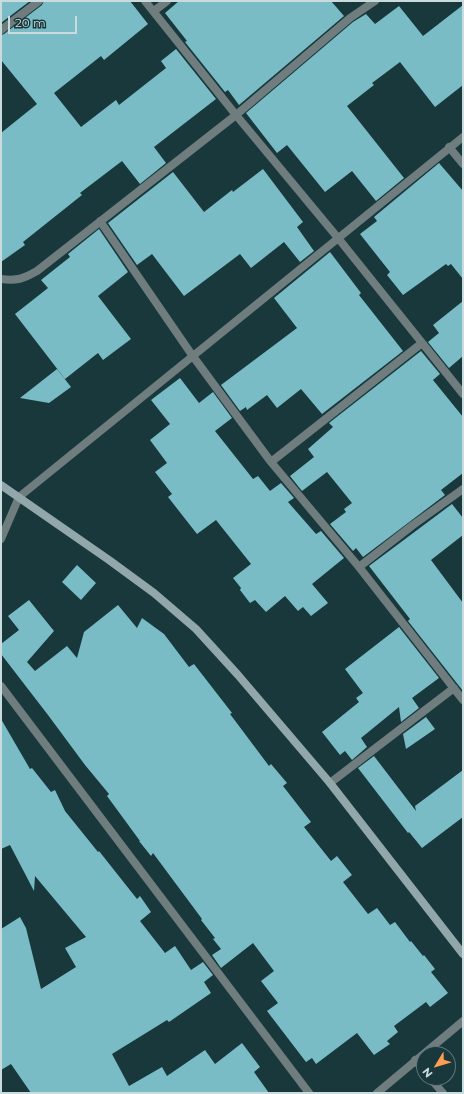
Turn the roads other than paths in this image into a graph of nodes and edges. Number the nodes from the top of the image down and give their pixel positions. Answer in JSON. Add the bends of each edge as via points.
{"nodes":[{"id":1,"x":39,"y":1,"type":"edge"},
{"id":2,"x":145,"y":1,"type":"edge"},
{"id":3,"x":166,"y":1,"type":"edge"},
{"id":4,"x":376,"y":1,"type":"edge"},
{"id":5,"x":154,"y":11,"type":"junction"},
{"id":6,"x":1,"y":30,"type":"edge"},
{"id":7,"x":236,"y":115,"type":"junction"},
{"id":8,"x":463,"y":137,"type":"edge"},
{"id":9,"x":449,"y":147,"type":"junction"},
{"id":10,"x":463,"y":164,"type":"edge"},
{"id":11,"x":100,"y":221,"type":"junction"},
{"id":12,"x":338,"y":238,"type":"junction"},
{"id":13,"x":1,"y":279,"type":"edge"},
{"id":14,"x":422,"y":343,"type":"junction"},
{"id":15,"x":192,"y":355,"type":"junction"},
{"id":16,"x":463,"y":394,"type":"edge"},
{"id":17,"x":271,"y":462,"type":"junction"},
{"id":18,"x":1,"y":485,"type":"edge"},
{"id":19,"x":463,"y":490,"type":"edge"},
{"id":20,"x":19,"y":496,"type":"junction"},
{"id":21,"x":1,"y":539,"type":"edge"},
{"id":22,"x":359,"y":567,"type":"junction"},
{"id":23,"x":1,"y":686,"type":"edge"},
{"id":24,"x":454,"y":688,"type":"junction"},
{"id":25,"x":463,"y":700,"type":"edge"},
{"id":26,"x":330,"y":783,"type":"junction"},
{"id":27,"x":463,"y":954,"type":"edge"},
{"id":28,"x":463,"y":1020,"type":"edge"},
{"id":29,"x":432,"y":1046,"type":"edge"},
{"id":30,"x":416,"y":1060,"type":"edge"},
{"id":31,"x":309,"y":1093,"type":"edge"},
{"id":32,"x":377,"y":1093,"type":"edge"}],
"edges":[{"from":1,"to":6,"type":"street"},
{"from":2,"to":5,"type":"street"},
{"from":3,"to":5,"type":"street"},
{"from":4,"to":7,"type":"street","via":[[350,18]]},
{"from":5,"to":7,"type":"street"},
{"from":7,"to":11,"type":"street"},
{"from":7,"to":12,"type":"street"},
{"from":8,"to":9,"type":"street"},
{"from":9,"to":10,"type":"street"},
{"from":9,"to":12,"type":"street"},
{"from":11,"to":13,"type":"street","via":[[37,271],[23,279]]},
{"from":11,"to":15,"type":"street"},
{"from":12,"to":14,"type":"street"},
{"from":12,"to":15,"type":"street"},
{"from":14,"to":16,"type":"street"},
{"from":14,"to":17,"type":"street"},
{"from":15,"to":17,"type":"street"},
{"from":15,"to":20,"type":"street"},
{"from":17,"to":22,"type":"street"},
{"from":18,"to":20,"type":"main road"},
{"from":19,"to":22,"type":"street"},
{"from":20,"to":21,"type":"street"},
{"from":20,"to":26,"type":"main road","via":[[154,593],[196,628]]},
{"from":22,"to":24,"type":"street"},
{"from":23,"to":31,"type":"street"},
{"from":24,"to":25,"type":"street"},
{"from":24,"to":26,"type":"street"},
{"from":26,"to":27,"type":"main road"},
{"from":28,"to":29,"type":"street"},
{"from":30,"to":32,"type":"street"}]}
